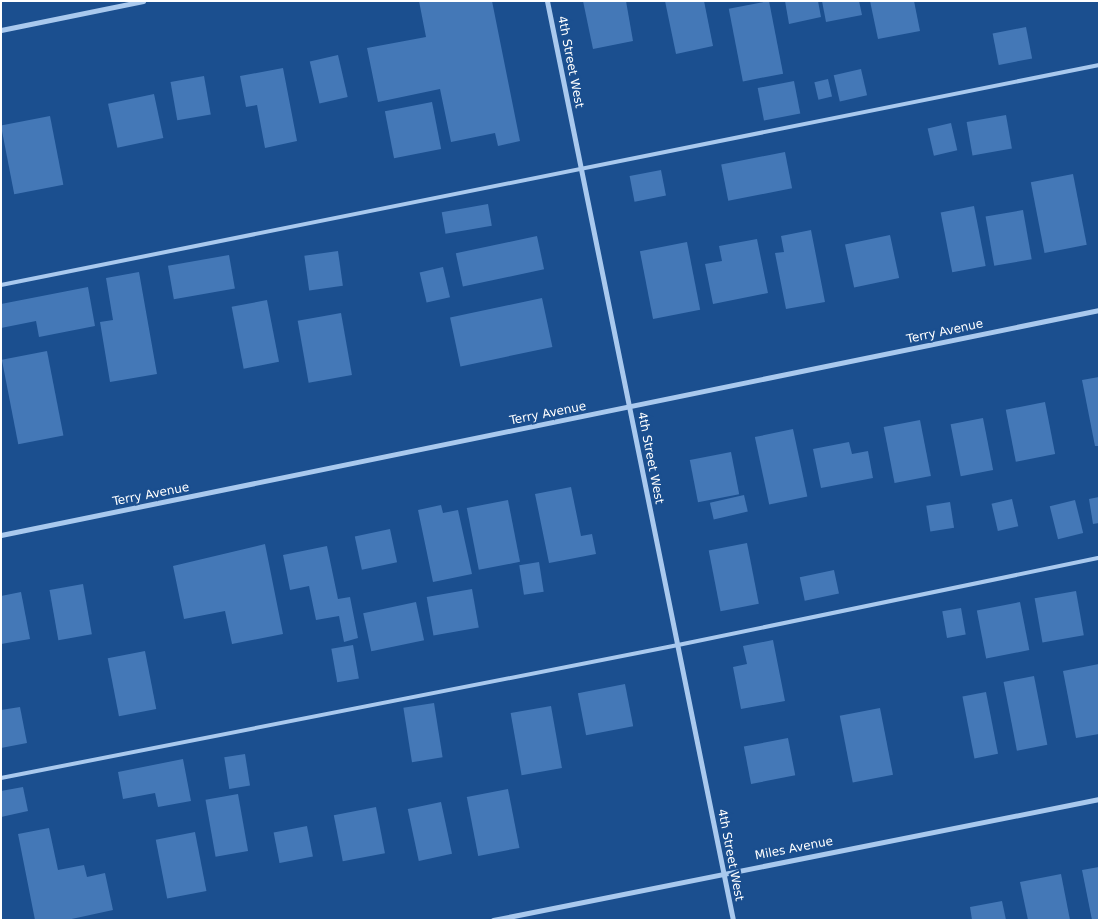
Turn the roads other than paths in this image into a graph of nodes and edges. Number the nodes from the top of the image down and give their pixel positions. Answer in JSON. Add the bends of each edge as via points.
{"nodes":[{"id":1,"x":143,"y":1,"type":"edge"},
{"id":2,"x":548,"y":1,"type":"edge"},
{"id":3,"x":1,"y":30,"type":"edge"},
{"id":4,"x":1099,"y":65,"type":"edge"},
{"id":5,"x":582,"y":169,"type":"junction"},
{"id":6,"x":1,"y":285,"type":"edge"},
{"id":7,"x":1099,"y":310,"type":"edge"},
{"id":8,"x":630,"y":408,"type":"junction"},
{"id":9,"x":1,"y":535,"type":"edge"},
{"id":10,"x":1099,"y":558,"type":"edge"},
{"id":11,"x":678,"y":645,"type":"junction"},
{"id":12,"x":1,"y":778,"type":"edge"},
{"id":13,"x":1099,"y":799,"type":"edge"},
{"id":14,"x":724,"y":874,"type":"junction"},
{"id":15,"x":493,"y":920,"type":"edge"},
{"id":16,"x":733,"y":920,"type":"edge"}],
"edges":[{"from":1,"to":3,"type":"street"},
{"from":2,"to":5,"type":"street","name":"4th Street West"},
{"from":4,"to":5,"type":"lane"},
{"from":5,"to":6,"type":"lane"},
{"from":5,"to":8,"type":"street","name":"4th Street West"},
{"from":7,"to":8,"type":"street","name":"Terry Avenue"},
{"from":8,"to":9,"type":"street","name":"Terry Avenue"},
{"from":8,"to":11,"type":"street","name":"4th Street West"},
{"from":10,"to":11,"type":"lane"},
{"from":11,"to":12,"type":"lane"},
{"from":11,"to":14,"type":"street","name":"4th Street West"},
{"from":13,"to":14,"type":"street","name":"Miles Avenue"},
{"from":14,"to":15,"type":"street","name":"Miles Avenue"},
{"from":14,"to":16,"type":"street","name":"4th Street West"}]}
